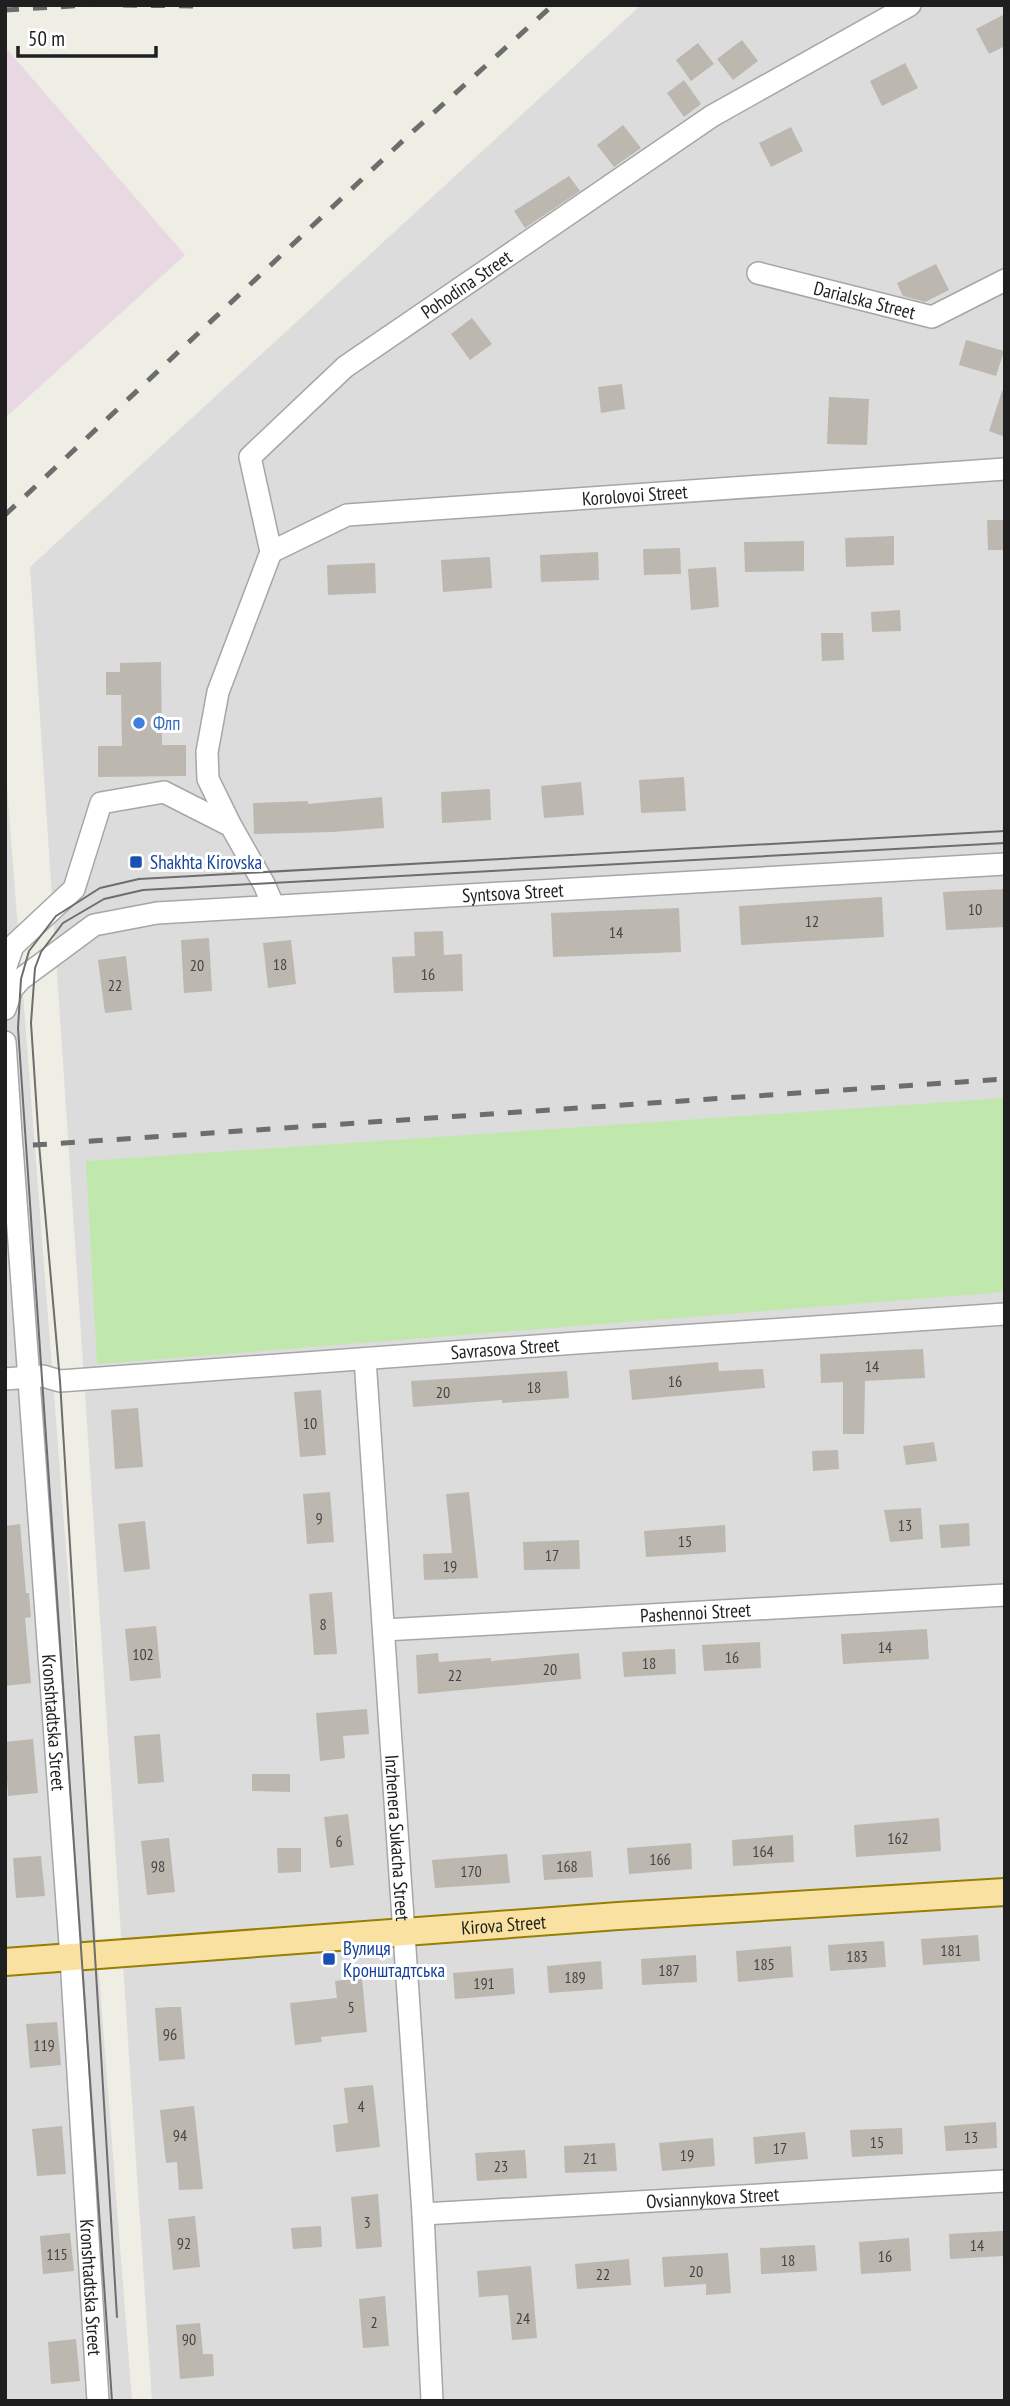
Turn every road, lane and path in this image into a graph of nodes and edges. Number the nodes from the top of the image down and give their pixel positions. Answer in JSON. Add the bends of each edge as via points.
{"nodes":[{"id":1,"x":910,"y":5,"type":"edge"},
{"id":2,"x":758,"y":273,"type":"dead end"},
{"id":3,"x":1005,"y":280,"type":"edge"},
{"id":4,"x":1005,"y":469,"type":"edge"},
{"id":5,"x":271,"y":552,"type":"junction"},
{"id":6,"x":232,"y":826,"type":"junction"},
{"id":7,"x":1005,"y":864,"type":"edge"},
{"id":8,"x":273,"y":905,"type":"junction"},
{"id":9,"x":5,"y":969,"type":"edge"},
{"id":10,"x":5,"y":1010,"type":"edge"},
{"id":11,"x":5,"y":1042,"type":"edge"},
{"id":12,"x":1005,"y":1314,"type":"edge"},
{"id":13,"x":365,"y":1359,"type":"junction"},
{"id":14,"x":27,"y":1377,"type":"junction"},
{"id":15,"x":5,"y":1379,"type":"edge"},
{"id":16,"x":1005,"y":1595,"type":"edge"},
{"id":17,"x":384,"y":1630,"type":"junction"},
{"id":18,"x":1005,"y":1892,"type":"edge"},
{"id":19,"x":404,"y":1933,"type":"junction"},
{"id":20,"x":71,"y":1958,"type":"junction"},
{"id":21,"x":5,"y":1962,"type":"edge"},
{"id":22,"x":1005,"y":2181,"type":"edge"},
{"id":23,"x":423,"y":2214,"type":"junction"},
{"id":24,"x":98,"y":2401,"type":"edge"},
{"id":25,"x":432,"y":2401,"type":"edge"}],
"edges":[{"from":1,"to":5,"type":"street","name":"Pohodina Street","via":[[712,116],[345,367],[250,457]]},
{"from":2,"to":3,"type":"street","name":"Darialska Street","via":[[932,317]]},
{"from":4,"to":5,"type":"street","name":"Korolovoi Street","via":[[347,515]]},
{"from":5,"to":6,"type":"street","via":[[218,692],[207,752],[208,779]]},
{"from":6,"to":8,"type":"street"},
{"from":6,"to":9,"type":"street","via":[[163,792],[101,803],[74,889],[13,946]]},
{"from":7,"to":8,"type":"street","name":"Syntsova Street"},
{"from":8,"to":10,"type":"street","name":"Syntsova Street","via":[[157,913],[93,925],[20,979]]},
{"from":11,"to":14,"type":"street","name":"Kronshtadtska Street","bridge":true},
{"from":12,"to":13,"type":"street","name":"Savrasova Street"},
{"from":13,"to":14,"type":"street","name":"Savrasova Street","via":[[60,1381]]},
{"from":13,"to":17,"type":"street","name":"Inzhenera Sukacha Street"},
{"from":14,"to":15,"type":"street","name":"Savrasova Street"},
{"from":14,"to":20,"type":"street","name":"Kronshtadtska Street"},
{"from":16,"to":17,"type":"street","name":"Pashennoi Street"},
{"from":17,"to":19,"type":"street","name":"Inzhenera Sukacha Street"},
{"from":18,"to":19,"type":"main road","name":"Kirova Street"},
{"from":19,"to":20,"type":"main road","name":"Kirova Street"},
{"from":19,"to":23,"type":"street","name":"Inzhenera Sukacha Street"},
{"from":20,"to":21,"type":"main road","name":"Kirova Street"},
{"from":20,"to":24,"type":"street","name":"Kronshtadtska Street"},
{"from":22,"to":23,"type":"street","name":"Ovsiannykova Street"},
{"from":23,"to":25,"type":"street","name":"Inzhenera Sukacha Street"}]}
